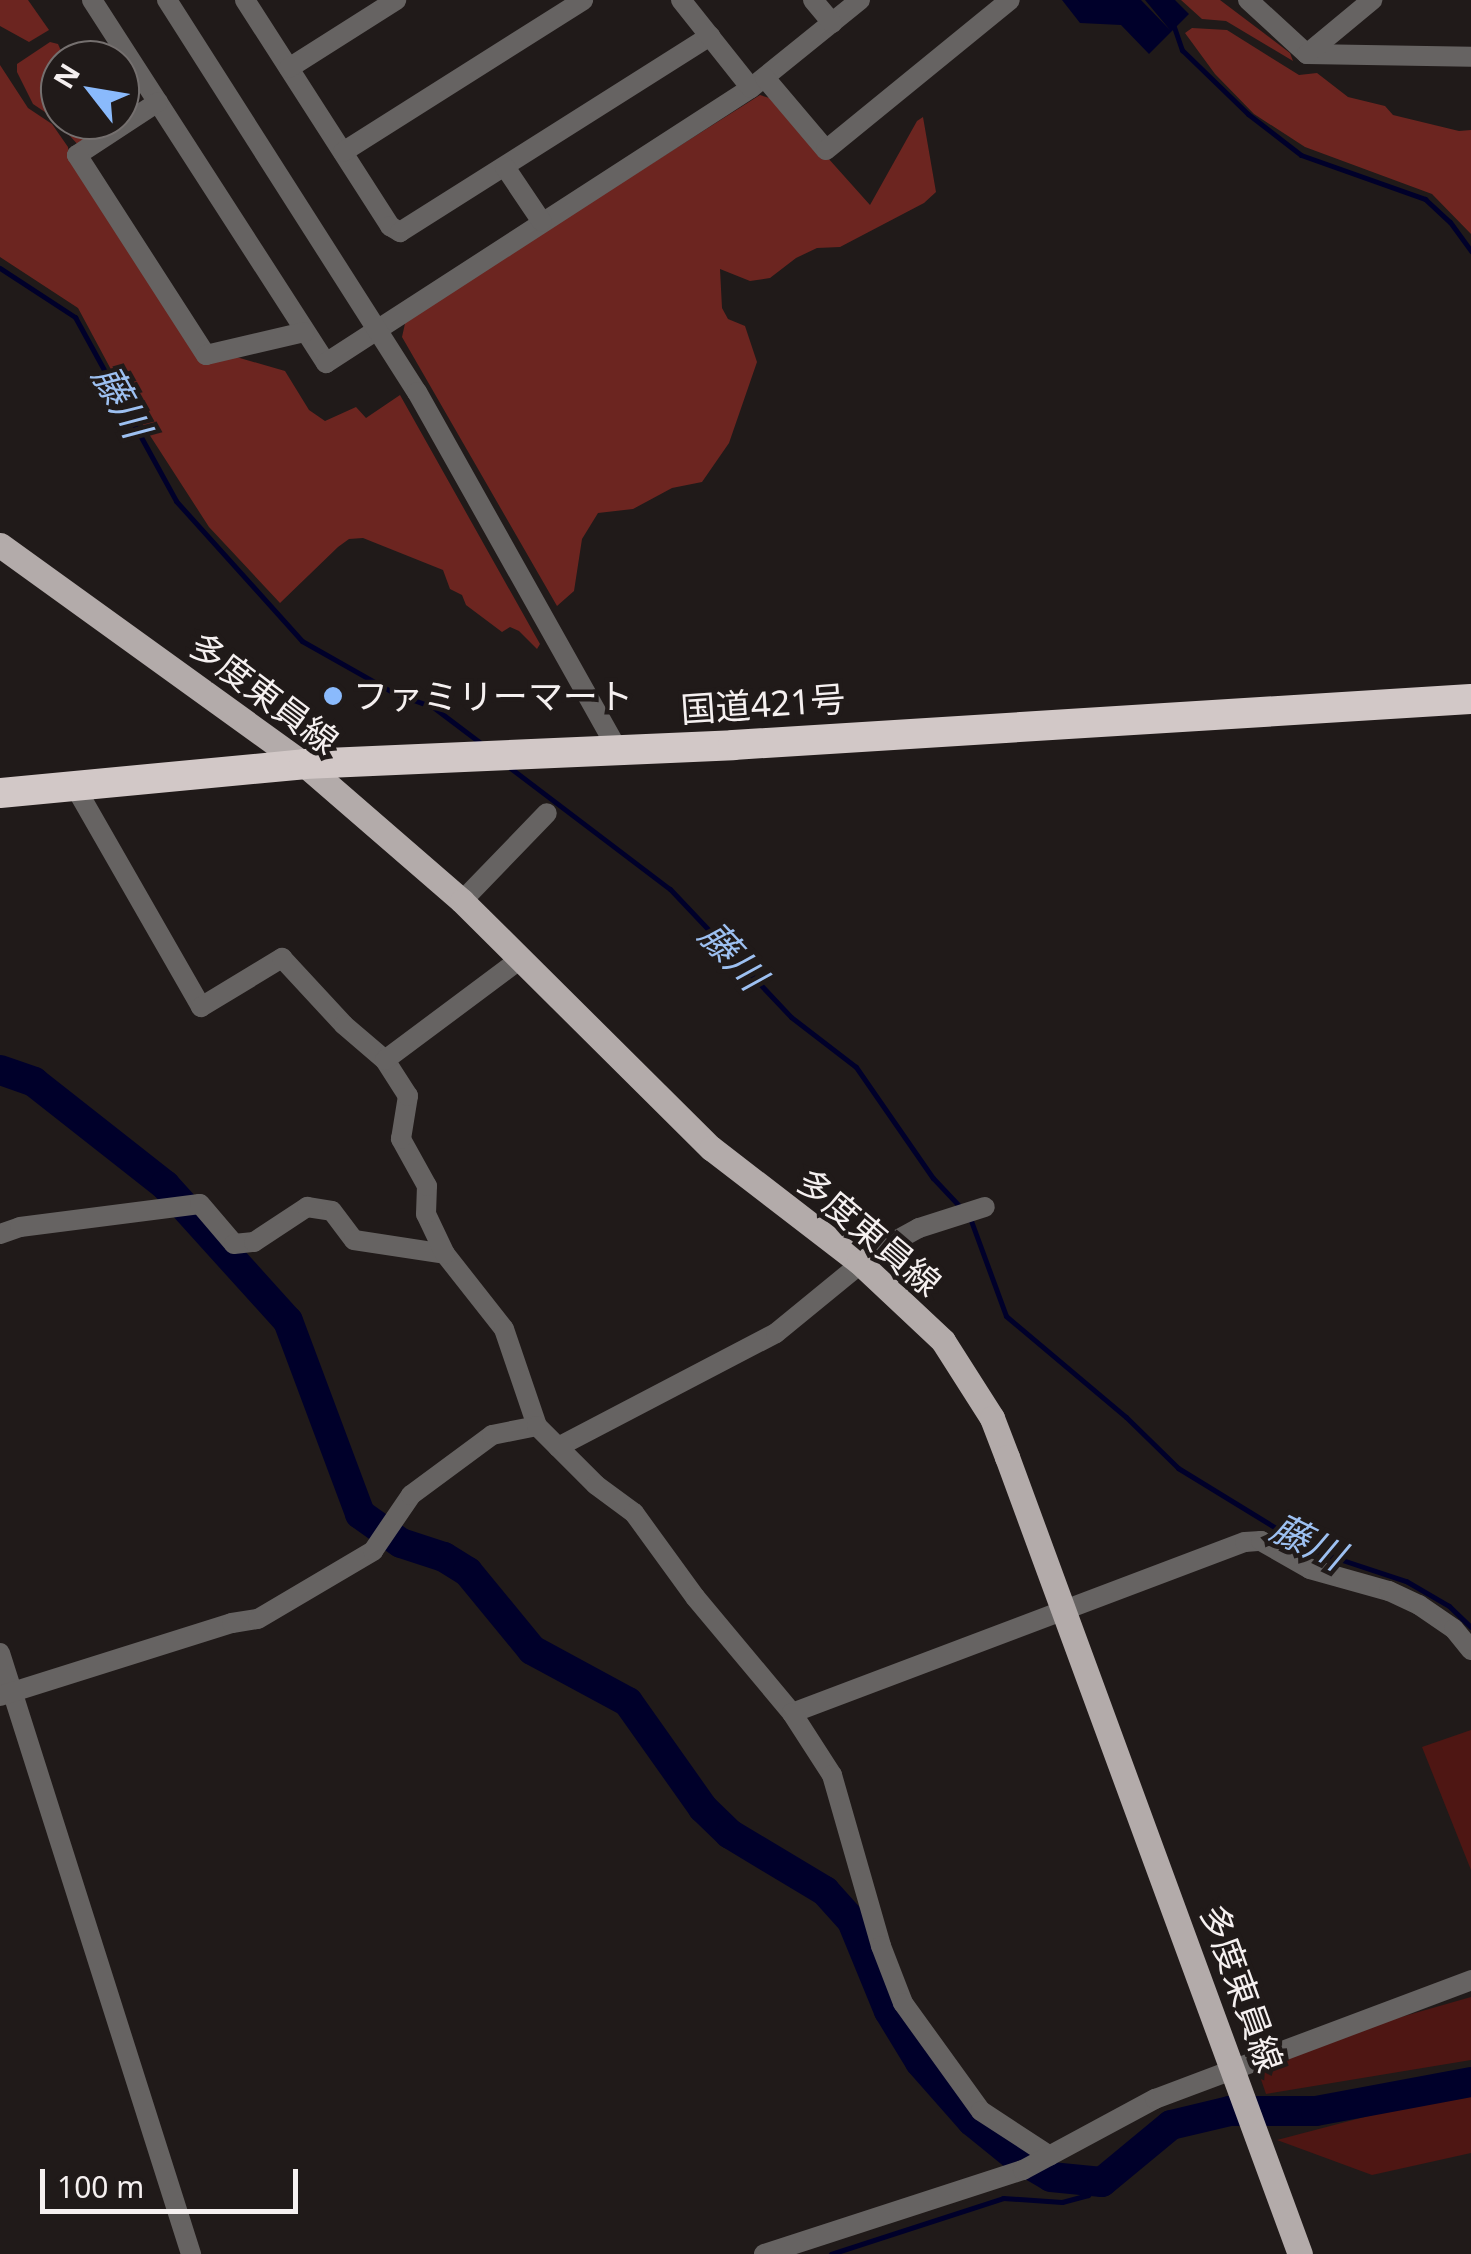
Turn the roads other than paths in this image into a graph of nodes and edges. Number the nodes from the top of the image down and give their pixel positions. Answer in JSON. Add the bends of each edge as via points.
{"nodes":[{"id":1,"x":167,"y":0,"type":"edge"},
{"id":2,"x":245,"y":0,"type":"edge"},
{"id":3,"x":396,"y":0,"type":"edge"},
{"id":4,"x":583,"y":0,"type":"edge"},
{"id":5,"x":681,"y":0,"type":"edge"},
{"id":6,"x":814,"y":0,"type":"edge"},
{"id":7,"x":860,"y":0,"type":"edge"},
{"id":8,"x":1010,"y":0,"type":"edge"},
{"id":9,"x":1248,"y":0,"type":"edge"},
{"id":10,"x":1372,"y":0,"type":"edge"},
{"id":11,"x":99,"y":2,"type":"edge"},
{"id":12,"x":832,"y":23,"type":"junction"},
{"id":13,"x":710,"y":36,"type":"junction"},
{"id":14,"x":1307,"y":54,"type":"junction"},
{"id":15,"x":1471,"y":57,"type":"edge"},
{"id":16,"x":288,"y":68,"type":"junction"},
{"id":17,"x":758,"y":83,"type":"junction"},
{"id":18,"x":158,"y":102,"type":"junction"},
{"id":19,"x":343,"y":152,"type":"junction"},
{"id":20,"x":506,"y":167,"type":"junction"},
{"id":21,"x":542,"y":222,"type":"junction"},
{"id":22,"x":378,"y":329,"type":"junction"},
{"id":23,"x":304,"y":332,"type":"junction"},
{"id":24,"x":0,"y":545,"type":"edge"},
{"id":25,"x":1471,"y":698,"type":"edge"},
{"id":26,"x":618,"y":750,"type":"junction"},
{"id":27,"x":304,"y":764,"type":"junction"},
{"id":28,"x":74,"y":785,"type":"junction"},
{"id":29,"x":0,"y":793,"type":"edge"},
{"id":30,"x":547,"y":813,"type":"dead end"},
{"id":31,"x":462,"y":902,"type":"junction"},
{"id":32,"x":522,"y":958,"type":"junction"},
{"id":33,"x":385,"y":1060,"type":"junction"},
{"id":34,"x":981,"y":1207,"type":"dead end"},
{"id":35,"x":0,"y":1234,"type":"edge"},
{"id":36,"x":446,"y":1254,"type":"junction"},
{"id":37,"x":859,"y":1262,"type":"junction"},
{"id":38,"x":538,"y":1426,"type":"junction"},
{"id":39,"x":558,"y":1447,"type":"junction"},
{"id":40,"x":1064,"y":1610,"type":"junction"},
{"id":41,"x":1471,"y":1650,"type":"edge"},
{"id":42,"x":0,"y":1653,"type":"edge"},
{"id":43,"x":6,"y":1694,"type":"edge"},
{"id":44,"x":792,"y":1713,"type":"junction"},
{"id":45,"x":1471,"y":1980,"type":"edge"},
{"id":46,"x":1236,"y":2077,"type":"junction"},
{"id":47,"x":1047,"y":2158,"type":"junction"},
{"id":48,"x":191,"y":2254,"type":"edge"},
{"id":49,"x":764,"y":2254,"type":"edge"},
{"id":50,"x":1300,"y":2254,"type":"edge"}],
"edges":[{"from":1,"to":22,"type":"street"},
{"from":2,"to":16,"type":"street"},
{"from":3,"to":16,"type":"street"},
{"from":4,"to":19,"type":"street"},
{"from":5,"to":13,"type":"street"},
{"from":6,"to":12,"type":"street"},
{"from":7,"to":12,"type":"street"},
{"from":8,"to":17,"type":"street","via":[[826,150]]},
{"from":9,"to":14,"type":"street"},
{"from":10,"to":14,"type":"street"},
{"from":11,"to":18,"type":"street"},
{"from":12,"to":17,"type":"street"},
{"from":13,"to":17,"type":"street"},
{"from":13,"to":20,"type":"street"},
{"from":14,"to":15,"type":"street"},
{"from":16,"to":19,"type":"street"},
{"from":17,"to":21,"type":"street"},
{"from":18,"to":23,"type":"street"},
{"from":18,"to":23,"type":"street","via":[[77,155],[208,357]]},
{"from":19,"to":20,"type":"street","via":[[400,232]]},
{"from":20,"to":21,"type":"street"},
{"from":21,"to":22,"type":"street"},
{"from":22,"to":23,"type":"street","via":[[326,363]]},
{"from":22,"to":26,"type":"street"},
{"from":24,"to":27,"type":"main road","name":"多度東員線"},
{"from":25,"to":26,"type":"highway","name":"国道421号"},
{"from":26,"to":27,"type":"highway","name":"国道421号"},
{"from":27,"to":28,"type":"highway","name":"国道421号"},
{"from":27,"to":31,"type":"main road","name":"多度東員線"},
{"from":28,"to":29,"type":"highway","name":"国道421号"},
{"from":28,"to":33,"type":"street","via":[[201,1006],[282,958]]},
{"from":30,"to":31,"type":"street"},
{"from":31,"to":32,"type":"main road","name":"多度東員線"},
{"from":32,"to":33,"type":"street"},
{"from":32,"to":37,"type":"main road","name":"多度東員線","via":[[711,1148]]},
{"from":33,"to":36,"type":"street","via":[[408,1096],[401,1139],[427,1186],[426,1214]]},
{"from":34,"to":37,"type":"street","via":[[919,1228]]},
{"from":35,"to":36,"type":"street","via":[[200,1204],[234,1244],[254,1242],[307,1207],[332,1211],[354,1240]]},
{"from":36,"to":38,"type":"street","via":[[504,1329]]},
{"from":37,"to":39,"type":"street","via":[[776,1333]]},
{"from":37,"to":40,"type":"main road","name":"多度東員線","via":[[943,1341],[970,1380],[992,1418]]},
{"from":38,"to":39,"type":"street"},
{"from":38,"to":43,"type":"street","via":[[492,1436],[411,1494],[364,1558],[258,1619]]},
{"from":39,"to":44,"type":"street","via":[[634,1514]]},
{"from":40,"to":41,"type":"street","via":[[1261,1541],[1310,1569],[1419,1605]]},
{"from":40,"to":44,"type":"street"},
{"from":40,"to":46,"type":"main road","name":"多度東員線"},
{"from":42,"to":43,"type":"street"},
{"from":43,"to":48,"type":"street"},
{"from":44,"to":47,"type":"street","via":[[832,1775],[903,2003],[981,2110]]},
{"from":45,"to":46,"type":"street"},
{"from":46,"to":47,"type":"street","via":[[1155,2099]]},
{"from":46,"to":50,"type":"main road","name":"多度東員線"},
{"from":47,"to":49,"type":"street"}]}
